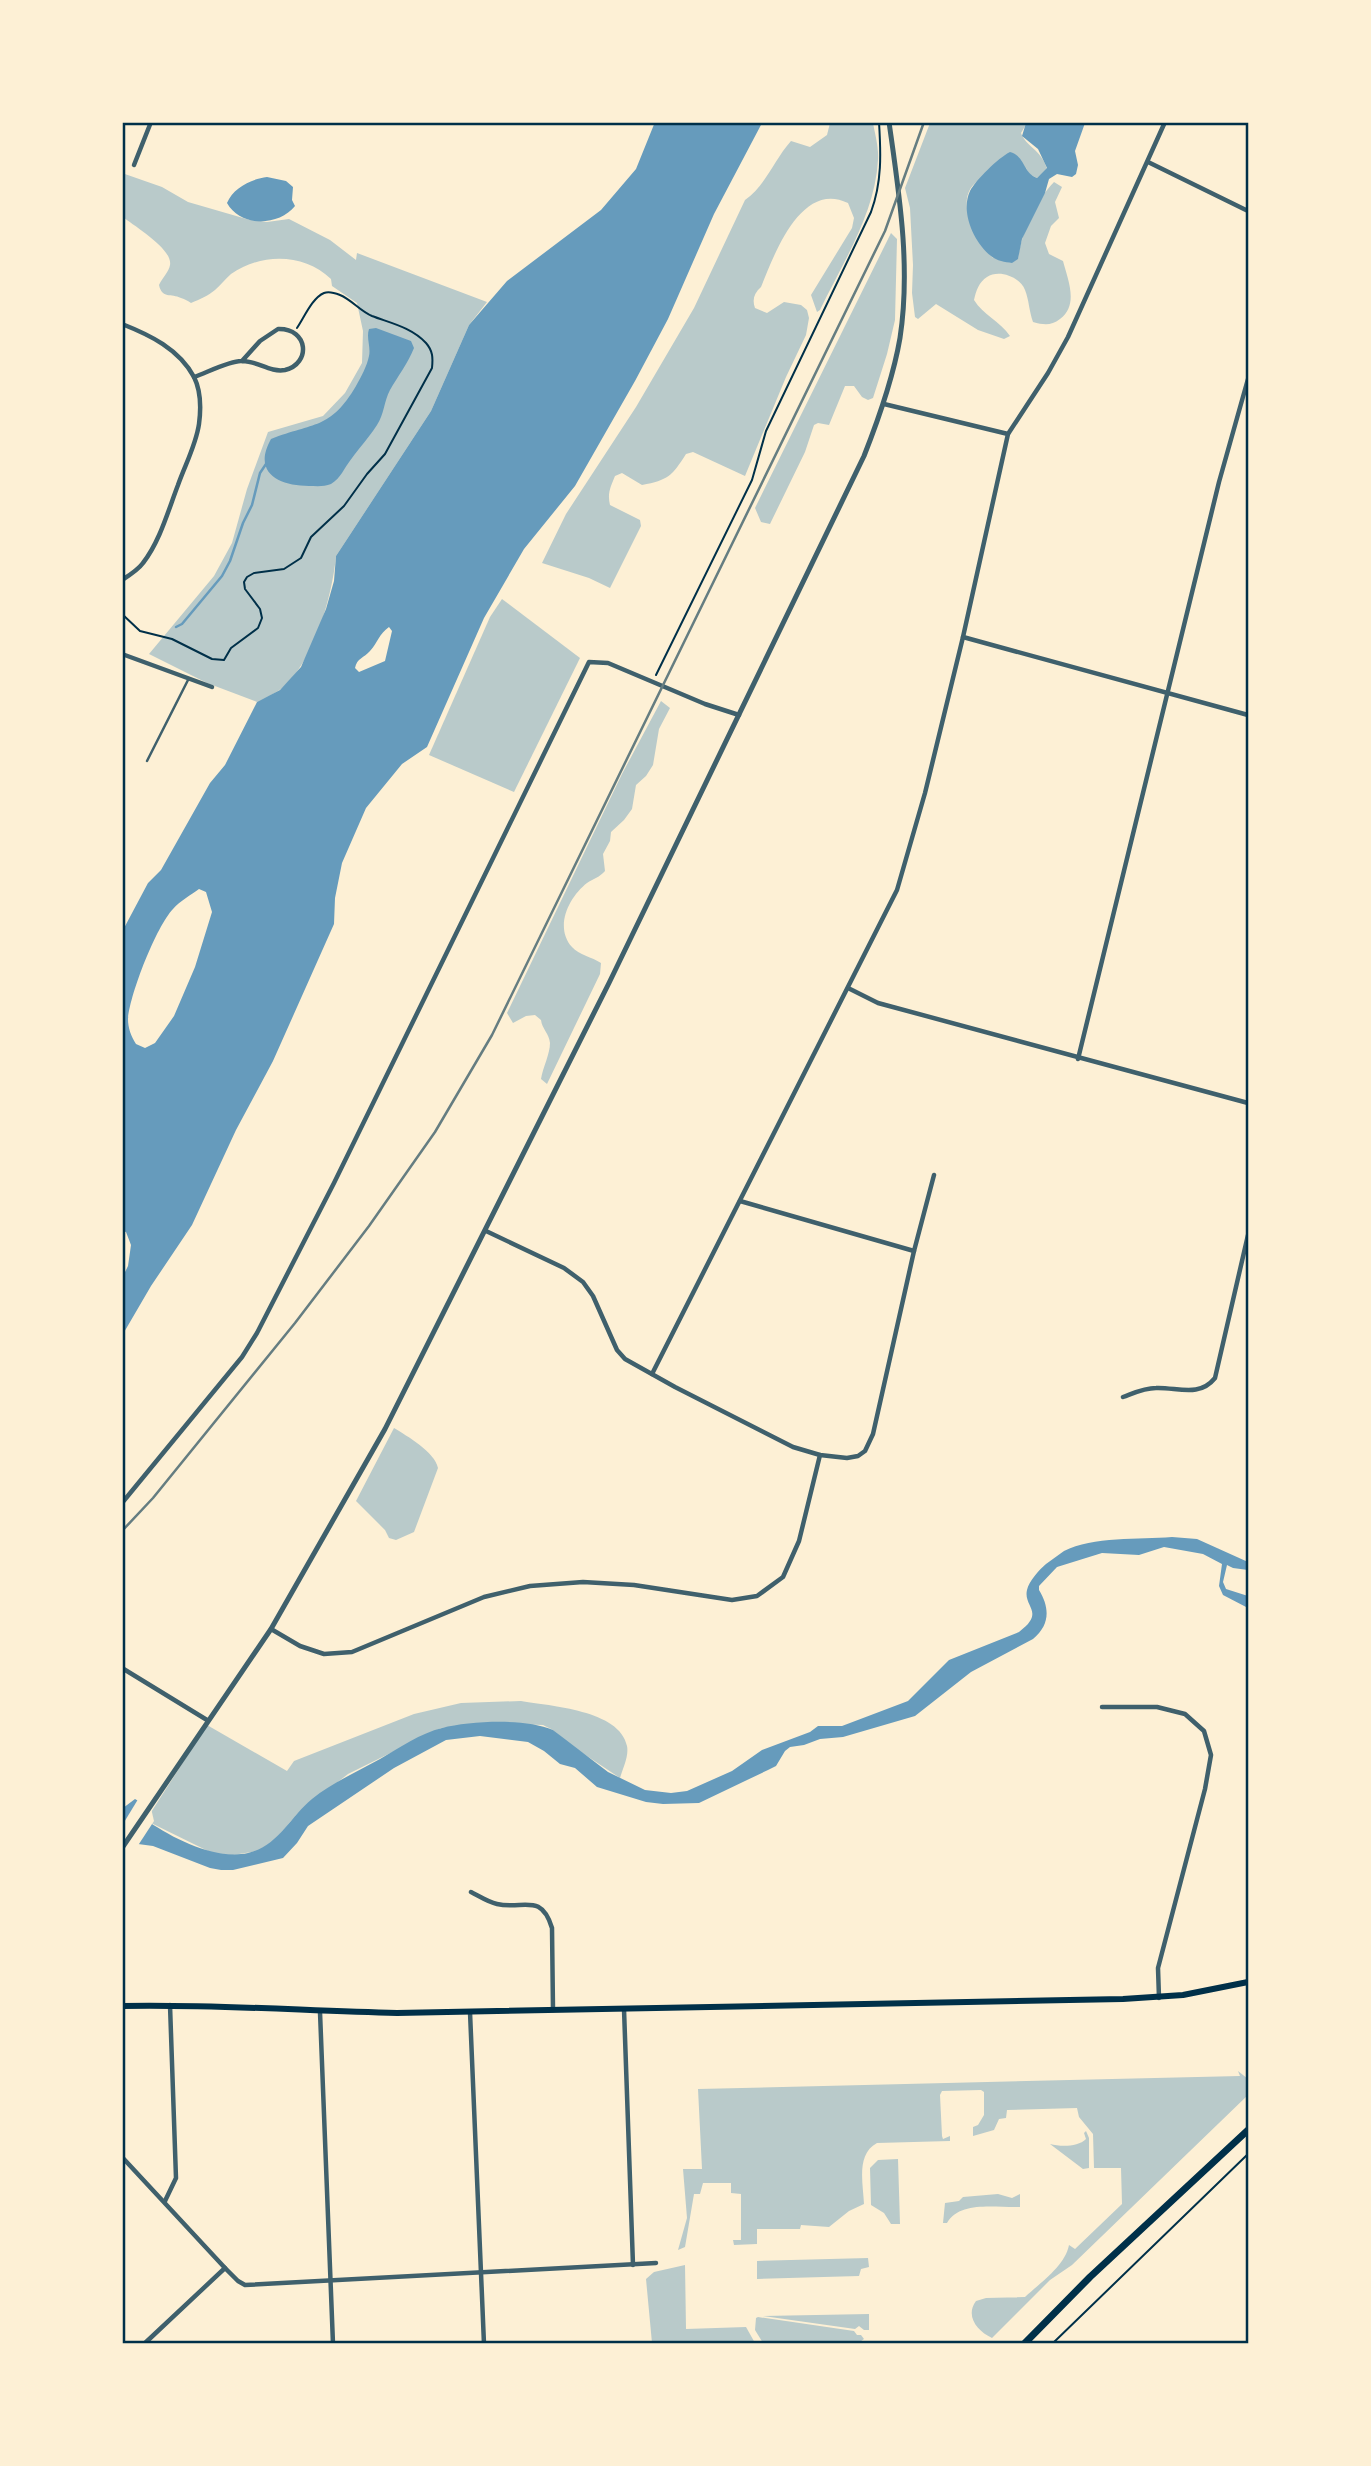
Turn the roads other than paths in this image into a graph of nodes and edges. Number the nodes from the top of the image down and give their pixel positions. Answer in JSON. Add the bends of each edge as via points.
{"nodes":[{"id":1,"x":151,"y":122,"type":"edge"},
{"id":2,"x":889,"y":122,"type":"edge"},
{"id":3,"x":1165,"y":122,"type":"edge"},
{"id":4,"x":1148,"y":162,"type":"junction"},
{"id":5,"x":134,"y":165,"type":"dead end"},
{"id":6,"x":1248,"y":211,"type":"edge"},
{"id":7,"x":122,"y":324,"type":"edge"},
{"id":8,"x":242,"y":361,"type":"junction"},
{"id":9,"x":194,"y":377,"type":"junction"},
{"id":10,"x":1248,"y":379,"type":"edge"},
{"id":11,"x":884,"y":404,"type":"junction"},
{"id":12,"x":1008,"y":434,"type":"junction"},
{"id":13,"x":122,"y":580,"type":"edge"},
{"id":14,"x":963,"y":637,"type":"junction"},
{"id":15,"x":122,"y":654,"type":"edge"},
{"id":16,"x":189,"y":678,"type":"junction"},
{"id":17,"x":212,"y":687,"type":"dead end"},
{"id":18,"x":1167,"y":693,"type":"junction"},
{"id":19,"x":739,"y":715,"type":"junction"},
{"id":20,"x":1248,"y":715,"type":"edge"},
{"id":21,"x":146,"y":761,"type":"dead end"},
{"id":22,"x":848,"y":988,"type":"junction"},
{"id":23,"x":1078,"y":1059,"type":"junction"},
{"id":24,"x":1248,"y":1103,"type":"edge"},
{"id":25,"x":934,"y":1175,"type":"dead end"},
{"id":26,"x":740,"y":1201,"type":"junction"},
{"id":27,"x":486,"y":1231,"type":"junction"},
{"id":28,"x":1248,"y":1235,"type":"edge"},
{"id":29,"x":914,"y":1251,"type":"junction"},
{"id":30,"x":652,"y":1374,"type":"junction"},
{"id":31,"x":1123,"y":1397,"type":"dead end"},
{"id":32,"x":820,"y":1455,"type":"junction"},
{"id":33,"x":122,"y":1503,"type":"edge"},
{"id":34,"x":271,"y":1629,"type":"junction"},
{"id":35,"x":122,"y":1668,"type":"edge"},
{"id":36,"x":1102,"y":1707,"type":"dead end"},
{"id":37,"x":207,"y":1720,"type":"junction"},
{"id":38,"x":122,"y":1848,"type":"edge"},
{"id":39,"x":471,"y":1892,"type":"dead end"},
{"id":40,"x":1248,"y":1982,"type":"edge"},
{"id":41,"x":1159,"y":1998,"type":"junction"},
{"id":42,"x":170,"y":2005,"type":"junction"},
{"id":43,"x":122,"y":2006,"type":"edge"},
{"id":44,"x":624,"y":2008,"type":"junction"},
{"id":45,"x":553,"y":2010,"type":"junction"},
{"id":46,"x":320,"y":2012,"type":"junction"},
{"id":47,"x":470,"y":2012,"type":"junction"},
{"id":48,"x":1248,"y":2130,"type":"edge"},
{"id":49,"x":122,"y":2157,"type":"edge"},
{"id":50,"x":165,"y":2201,"type":"junction"},
{"id":51,"x":656,"y":2263,"type":"dead end"},
{"id":52,"x":633,"y":2265,"type":"junction"},
{"id":53,"x":225,"y":2268,"type":"junction"},
{"id":54,"x":481,"y":2273,"type":"junction"},
{"id":55,"x":330,"y":2280,"type":"junction"},
{"id":56,"x":145,"y":2343,"type":"edge"},
{"id":57,"x":333,"y":2343,"type":"edge"},
{"id":58,"x":484,"y":2343,"type":"edge"},
{"id":59,"x":1024,"y":2343,"type":"edge"}],
"edges":[{"from":1,"to":5,"type":"street"},
{"from":2,"to":11,"type":"street","via":[[905,261],[900,336]]},
{"from":3,"to":4,"type":"street"},
{"from":4,"to":6,"type":"street"},
{"from":4,"to":12,"type":"street","via":[[1068,337]]},
{"from":7,"to":9,"type":"street","via":[[167,346]]},
{"from":8,"to":8,"type":"street","via":[[285,370],[300,359],[301,338],[295,331],[278,329]]},
{"from":8,"to":9,"type":"street"},
{"from":9,"to":13,"type":"street","via":[[200,410],[193,446],[155,544],[142,564]]},
{"from":10,"to":18,"type":"street"},
{"from":11,"to":12,"type":"street"},
{"from":11,"to":19,"type":"street","via":[[864,456]]},
{"from":12,"to":14,"type":"street"},
{"from":14,"to":18,"type":"street"},
{"from":14,"to":22,"type":"street","via":[[901,878]]},
{"from":15,"to":16,"type":"street"},
{"from":16,"to":17,"type":"street"},
{"from":16,"to":21,"type":"lane"},
{"from":18,"to":20,"type":"street"},
{"from":18,"to":23,"type":"street"},
{"from":19,"to":27,"type":"street"},
{"from":19,"to":33,"type":"street","via":[[608,663],[589,662],[257,1333]]},
{"from":22,"to":23,"type":"street","via":[[878,1003]]},
{"from":22,"to":26,"type":"street"},
{"from":23,"to":24,"type":"street"},
{"from":25,"to":29,"type":"street"},
{"from":26,"to":29,"type":"street"},
{"from":26,"to":30,"type":"street"},
{"from":27,"to":30,"type":"street","via":[[564,1268],[583,1282],[617,1350]]},
{"from":27,"to":34,"type":"street","via":[[385,1429]]},
{"from":28,"to":31,"type":"street","via":[[1215,1378],[1196,1389],[1153,1388]]},
{"from":29,"to":32,"type":"street","via":[[870,1443],[858,1456]]},
{"from":30,"to":32,"type":"street","via":[[793,1447]]},
{"from":32,"to":34,"type":"street","via":[[799,1541],[783,1577],[757,1596],[732,1600],[583,1582],[530,1586],[484,1597],[352,1652],[324,1654]]},
{"from":34,"to":37,"type":"street"},
{"from":35,"to":37,"type":"street"},
{"from":36,"to":41,"type":"street","via":[[1157,1707],[1185,1714],[1204,1731],[1211,1755],[1158,1968]]},
{"from":37,"to":38,"type":"street"},
{"from":39,"to":45,"type":"street","via":[[497,1904],[529,1903],[548,1916]]},
{"from":40,"to":41,"type":"main road"},
{"from":41,"to":44,"type":"main road"},
{"from":42,"to":43,"type":"main road"},
{"from":42,"to":46,"type":"main road"},
{"from":42,"to":50,"type":"street","via":[[176,2178]]},
{"from":44,"to":45,"type":"main road"},
{"from":44,"to":52,"type":"street"},
{"from":45,"to":47,"type":"main road"},
{"from":46,"to":47,"type":"main road"},
{"from":46,"to":55,"type":"street"},
{"from":47,"to":54,"type":"street"},
{"from":48,"to":59,"type":"main road"},
{"from":49,"to":50,"type":"street"},
{"from":50,"to":53,"type":"street"},
{"from":51,"to":52,"type":"street"},
{"from":52,"to":54,"type":"street"},
{"from":53,"to":55,"type":"street","via":[[245,2285]]},
{"from":53,"to":56,"type":"street"},
{"from":54,"to":55,"type":"street"},
{"from":54,"to":58,"type":"street"},
{"from":55,"to":57,"type":"street"}]}
